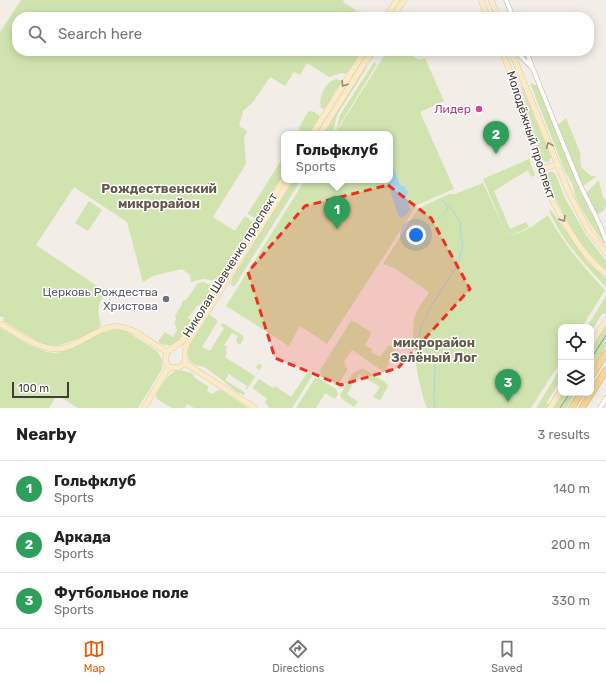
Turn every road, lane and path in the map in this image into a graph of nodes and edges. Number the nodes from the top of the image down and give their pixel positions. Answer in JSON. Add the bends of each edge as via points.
{"nodes":[{"id":1,"x":397,"y":0,"type":"edge"},
{"id":2,"x":404,"y":0,"type":"edge"},
{"id":3,"x":481,"y":0,"type":"edge"},
{"id":4,"x":490,"y":0,"type":"edge"},
{"id":5,"x":506,"y":0,"type":"edge"},
{"id":6,"x":389,"y":12,"type":"edge"},
{"id":7,"x":396,"y":12,"type":"edge"},
{"id":8,"x":486,"y":12,"type":"edge"},
{"id":9,"x":496,"y":12,"type":"edge"},
{"id":10,"x":511,"y":12,"type":"edge"},
{"id":11,"x":362,"y":56,"type":"edge"},
{"id":12,"x":369,"y":56,"type":"edge"},
{"id":13,"x":504,"y":56,"type":"edge"},
{"id":14,"x":514,"y":56,"type":"edge"},
{"id":15,"x":521,"y":56,"type":"edge"},
{"id":16,"x":528,"y":56,"type":"edge"},
{"id":17,"x":534,"y":70,"type":"junction"},
{"id":18,"x":326,"y":117,"type":"junction"},
{"id":19,"x":314,"y":131,"type":"edge"},
{"id":20,"x":321,"y":131,"type":"edge"},
{"id":21,"x":557,"y":164,"type":"junction"},
{"id":22,"x":542,"y":169,"type":"junction"},
{"id":23,"x":281,"y":183,"type":"edge"},
{"id":24,"x":288,"y":183,"type":"edge"},
{"id":25,"x":600,"y":224,"type":"junction"},
{"id":26,"x":606,"y":229,"type":"edge"},
{"id":27,"x":606,"y":241,"type":"edge"},
{"id":28,"x":606,"y":253,"type":"edge"},
{"id":29,"x":606,"y":274,"type":"edge"},
{"id":30,"x":606,"y":320,"type":"edge"},
{"id":31,"x":0,"y":324,"type":"edge"},
{"id":32,"x":594,"y":339,"type":"edge"},
{"id":33,"x":172,"y":348,"type":"junction"},
{"id":34,"x":167,"y":352,"type":"junction"},
{"id":35,"x":606,"y":353,"type":"edge"},
{"id":36,"x":185,"y":354,"type":"junction"},
{"id":37,"x":185,"y":363,"type":"junction"},
{"id":38,"x":169,"y":367,"type":"junction"},
{"id":39,"x":606,"y":370,"type":"edge"},
{"id":40,"x":594,"y":372,"type":"edge"},
{"id":41,"x":558,"y":396,"type":"edge"},
{"id":42,"x":579,"y":396,"type":"edge"},
{"id":43,"x":606,"y":398,"type":"edge"},
{"id":44,"x":144,"y":408,"type":"edge"},
{"id":45,"x":255,"y":408,"type":"edge"},
{"id":46,"x":550,"y":408,"type":"edge"},
{"id":47,"x":572,"y":408,"type":"edge"},
{"id":48,"x":582,"y":408,"type":"edge"},
{"id":49,"x":600,"y":408,"type":"edge"}],
"edges":[{"from":1,"to":6,"type":"main road"},
{"from":2,"to":7,"type":"main road"},
{"from":3,"to":8,"type":"main road"},
{"from":4,"to":9,"type":"main road"},
{"from":5,"to":10,"type":"street"},
{"from":11,"to":18,"type":"main road","one_way":true},
{"from":12,"to":18,"type":"main road"},
{"from":13,"to":22,"type":"main road","name":"Молодёжный проспект","via":[[522,103]]},
{"from":21,"to":14,"type":"main road","name":"Молодёжный проспект","one_way":true},
{"from":15,"to":17,"type":"street"},
{"from":16,"to":17,"type":"street"},
{"from":17,"to":25,"type":"street","via":[[579,182]]},
{"from":18,"to":19,"type":"main road"},
{"from":18,"to":20,"type":"main road"},
{"from":21,"to":22,"type":"main road"},
{"from":21,"to":28,"type":"main road","name":"Молодёжный проспект","via":[[580,215]]},
{"from":22,"to":29,"type":"main road","name":"Молодёжный проспект","one_way":true,"via":[[553,202],[561,216],[585,253]]},
{"from":23,"to":33,"type":"main road","name":"Николая Шевченко проспект","via":[[182,341]]},
{"from":24,"to":36,"type":"main road","name":"Николая Шевченко проспект","via":[[187,344]]},
{"from":25,"to":26,"type":"street"},
{"from":25,"to":27,"type":"street"},
{"from":30,"to":32,"type":"main road"},
{"from":31,"to":34,"type":"main road","via":[[36,344],[58,349],[106,329],[120,327],[130,330]]},
{"from":33,"to":34,"type":"main road"},
{"from":33,"to":36,"type":"main road","via":[[181,349]]},
{"from":34,"to":38,"type":"main road","via":[[165,360]]},
{"from":35,"to":40,"type":"main road"},
{"from":36,"to":37,"type":"main road"},
{"from":37,"to":38,"type":"main road","via":[[178,368]]},
{"from":37,"to":45,"type":"main road"},
{"from":38,"to":44,"type":"main road"},
{"from":39,"to":48,"type":"main road"},
{"from":41,"to":46,"type":"main road"},
{"from":42,"to":47,"type":"main road"},
{"from":43,"to":49,"type":"street"}]}
